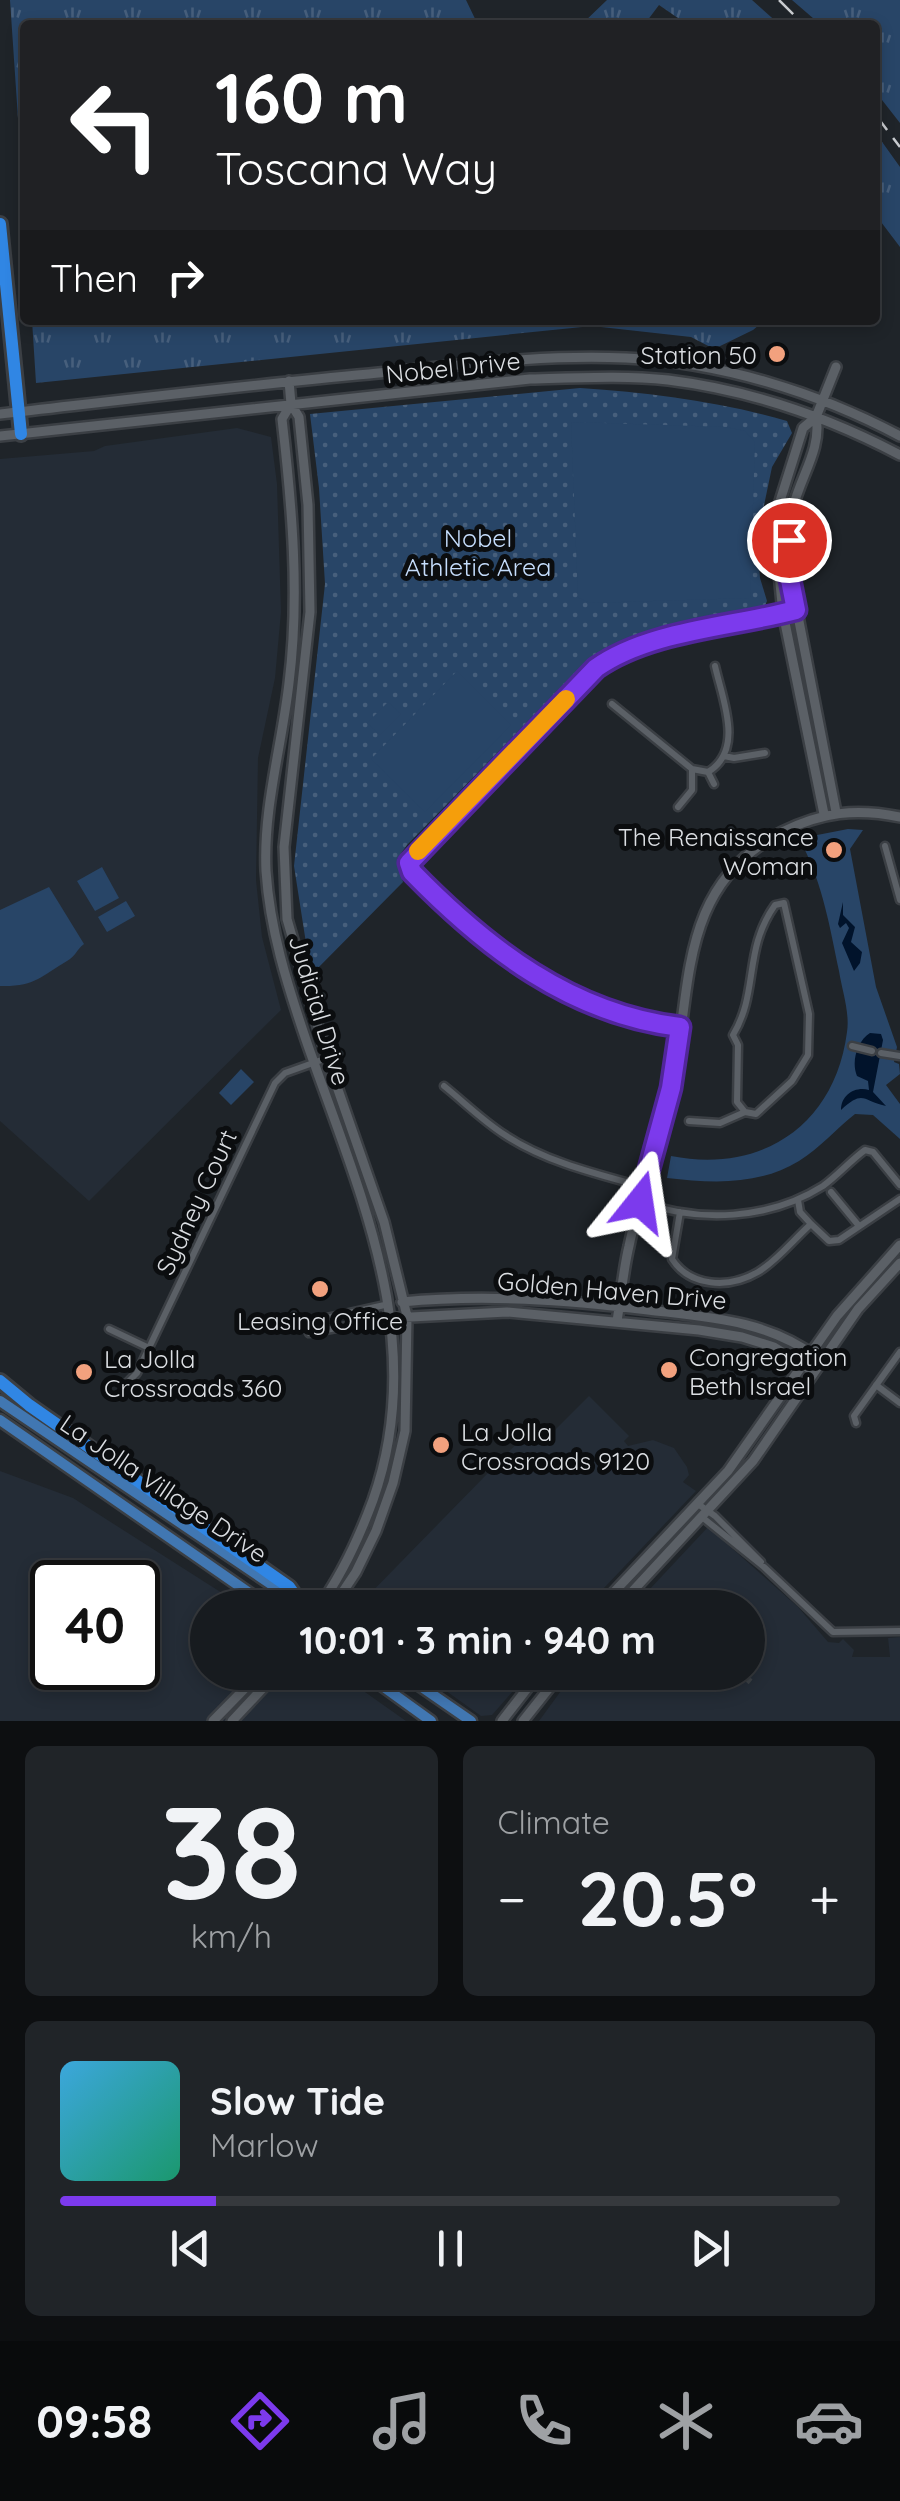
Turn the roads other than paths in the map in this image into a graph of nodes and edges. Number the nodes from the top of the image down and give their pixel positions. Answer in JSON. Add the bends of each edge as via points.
{"nodes":[{"id":1,"x":0,"y":224,"type":"edge"},
{"id":2,"x":836,"y":367,"type":"dead end"},
{"id":3,"x":289,"y":382,"type":"junction"},
{"id":4,"x":822,"y":400,"type":"junction"},
{"id":5,"x":292,"y":404,"type":"junction"},
{"id":6,"x":18,"y":412,"type":"junction"},
{"id":7,"x":0,"y":414,"type":"edge"},
{"id":8,"x":816,"y":417,"type":"junction"},
{"id":9,"x":20,"y":434,"type":"junction"},
{"id":10,"x":0,"y":436,"type":"edge"},
{"id":11,"x":900,"y":436,"type":"edge"},
{"id":12,"x":900,"y":455,"type":"edge"},
{"id":13,"x":796,"y":610,"type":"junction"},
{"id":14,"x":782,"y":613,"type":"junction"},
{"id":15,"x":715,"y":666,"type":"dead end"},
{"id":16,"x":612,"y":704,"type":"dead end"},
{"id":17,"x":765,"y":753,"type":"dead end"},
{"id":18,"x":724,"y":756,"type":"junction"},
{"id":19,"x":692,"y":769,"type":"junction"},
{"id":20,"x":708,"y":772,"type":"junction"},
{"id":21,"x":714,"y":784,"type":"dead end"},
{"id":22,"x":678,"y":807,"type":"dead end"},
{"id":23,"x":836,"y":812,"type":"junction"},
{"id":24,"x":824,"y":814,"type":"junction"},
{"id":25,"x":900,"y":817,"type":"edge"},
{"id":26,"x":885,"y":846,"type":"dead end"},
{"id":27,"x":900,"y":896,"type":"edge"},
{"id":28,"x":680,"y":1027,"type":"junction"},
{"id":29,"x":852,"y":1046,"type":"dead end"},
{"id":30,"x":900,"y":1056,"type":"edge"},
{"id":31,"x":327,"y":1058,"type":"junction"},
{"id":32,"x":314,"y":1062,"type":"junction"},
{"id":33,"x":444,"y":1086,"type":"dead end"},
{"id":34,"x":745,"y":1112,"type":"junction"},
{"id":35,"x":688,"y":1121,"type":"dead end"},
{"id":36,"x":900,"y":1185,"type":"edge"},
{"id":37,"x":644,"y":1187,"type":"junction"},
{"id":38,"x":831,"y":1192,"type":"dead end"},
{"id":39,"x":900,"y":1199,"type":"edge"},
{"id":40,"x":798,"y":1200,"type":"junction"},
{"id":41,"x":640,"y":1202,"type":"junction"},
{"id":42,"x":680,"y":1212,"type":"junction"},
{"id":43,"x":811,"y":1224,"type":"junction"},
{"id":44,"x":860,"y":1226,"type":"junction"},
{"id":45,"x":900,"y":1245,"type":"edge"},
{"id":46,"x":900,"y":1263,"type":"edge"},
{"id":47,"x":404,"y":1302,"type":"junction"},
{"id":48,"x":389,"y":1304,"type":"junction"},
{"id":49,"x":619,"y":1307,"type":"junction"},
{"id":50,"x":407,"y":1316,"type":"junction"},
{"id":51,"x":392,"y":1318,"type":"junction"},
{"id":52,"x":617,"y":1322,"type":"junction"},
{"id":53,"x":108,"y":1329,"type":"dead end"},
{"id":54,"x":149,"y":1348,"type":"junction"},
{"id":55,"x":900,"y":1352,"type":"edge"},
{"id":56,"x":812,"y":1353,"type":"junction"},
{"id":57,"x":823,"y":1361,"type":"junction"},
{"id":58,"x":804,"y":1365,"type":"junction"},
{"id":59,"x":814,"y":1373,"type":"junction"},
{"id":60,"x":0,"y":1382,"type":"edge"},
{"id":61,"x":876,"y":1384,"type":"junction"},
{"id":62,"x":123,"y":1387,"type":"dead end"},
{"id":63,"x":0,"y":1401,"type":"edge"},
{"id":64,"x":900,"y":1403,"type":"edge"},
{"id":65,"x":0,"y":1420,"type":"edge"},
{"id":66,"x":856,"y":1423,"type":"dead end"},
{"id":67,"x":702,"y":1510,"type":"junction"},
{"id":68,"x":246,"y":1590,"type":"edge"},
{"id":69,"x":279,"y":1590,"type":"edge"},
{"id":70,"x":292,"y":1590,"type":"edge"},
{"id":71,"x":330,"y":1590,"type":"edge"},
{"id":72,"x":344,"y":1590,"type":"edge"},
{"id":73,"x":617,"y":1590,"type":"edge"},
{"id":74,"x":633,"y":1590,"type":"edge"},
{"id":75,"x":900,"y":1631,"type":"edge"},
{"id":76,"x":243,"y":1690,"type":"edge"},
{"id":77,"x":261,"y":1690,"type":"edge"},
{"id":78,"x":388,"y":1690,"type":"edge"},
{"id":79,"x":426,"y":1690,"type":"edge"},
{"id":80,"x":526,"y":1690,"type":"edge"},
{"id":81,"x":547,"y":1690,"type":"edge"},
{"id":82,"x":213,"y":1721,"type":"edge"},
{"id":83,"x":232,"y":1721,"type":"edge"},
{"id":84,"x":431,"y":1721,"type":"edge"},
{"id":85,"x":471,"y":1721,"type":"edge"},
{"id":86,"x":502,"y":1721,"type":"edge"},
{"id":87,"x":523,"y":1721,"type":"edge"}],
"edges":[{"from":1,"to":6,"type":"highway"},
{"from":2,"to":4,"type":"street"},
{"from":3,"to":4,"type":"street","name":"Nobel Drive","via":[[568,357],[628,358],[678,363]]},
{"from":3,"to":5,"type":"street","name":"Judicial Drive"},
{"from":3,"to":6,"type":"street","name":"Nobel Drive"},
{"from":4,"to":8,"type":"street"},
{"from":4,"to":11,"type":"street","name":"Nobel Drive"},
{"from":5,"to":8,"type":"street","name":"Nobel Drive","via":[[603,377],[730,390]]},
{"from":5,"to":9,"type":"street","name":"Nobel Drive"},
{"from":5,"to":31,"type":"street","name":"Judicial Drive","via":[[308,505],[310,612],[283,868],[296,958]]},
{"from":5,"to":32,"type":"street","name":"Judicial Drive","via":[[282,419],[294,574],[290,680],[266,868],[280,962]]},
{"from":6,"to":7,"type":"street","name":"Nobel Drive"},
{"from":6,"to":9,"type":"highway"},
{"from":8,"to":12,"type":"street","name":"Nobel Drive"},
{"from":8,"to":13,"type":"street","via":[[820,434],[790,526]]},
{"from":8,"to":14,"type":"street","via":[[804,428],[776,517]]},
{"from":9,"to":10,"type":"street","name":"Nobel Drive"},
{"from":13,"to":14,"type":"street"},
{"from":13,"to":23,"type":"street"},
{"from":14,"to":24,"type":"street"},
{"from":14,"to":28,"type":"street","via":[[616,653],[412,858],[412,872],[486,943],[584,1002],[642,1023]]},
{"from":15,"to":18,"type":"street","via":[[730,732]]},
{"from":16,"to":19,"type":"street"},
{"from":17,"to":18,"type":"street"},
{"from":18,"to":20,"type":"street"},
{"from":19,"to":20,"type":"street"},
{"from":19,"to":22,"type":"street","via":[[692,790]]},
{"from":20,"to":21,"type":"street"},
{"from":23,"to":24,"type":"street"},
{"from":23,"to":25,"type":"street"},
{"from":24,"to":28,"type":"street","via":[[759,845],[718,889],[694,940]]},
{"from":26,"to":27,"type":"street"},
{"from":28,"to":37,"type":"street"},
{"from":29,"to":30,"type":"street"},
{"from":31,"to":32,"type":"street","name":"Sydney Court"},
{"from":31,"to":47,"type":"street","name":"Judicial Drive","via":[[384,1222]]},
{"from":32,"to":48,"type":"street","name":"Judicial Drive","via":[[366,1208]]},
{"from":32,"to":54,"type":"street","name":"Sydney Court","via":[[274,1083]]},
{"from":33,"to":37,"type":"street","via":[[526,1147]]},
{"from":34,"to":34,"type":"street","via":[[768,1106],[808,1056],[809,1014],[784,904],[775,905],[756,938],[734,1036],[737,1102]]},
{"from":34,"to":35,"type":"street","via":[[720,1122]]},
{"from":36,"to":40,"type":"street","via":[[866,1150]]},
{"from":37,"to":41,"type":"street"},
{"from":38,"to":44,"type":"street"},
{"from":39,"to":44,"type":"street"},
{"from":40,"to":42,"type":"street","via":[[739,1215]]},
{"from":40,"to":43,"type":"street"},
{"from":41,"to":42,"type":"street"},
{"from":41,"to":49,"type":"street"},
{"from":42,"to":43,"type":"street","via":[[672,1259],[694,1281],[709,1283],[759,1272]]},
{"from":43,"to":44,"type":"street","via":[[829,1241]]},
{"from":45,"to":56,"type":"street"},
{"from":46,"to":57,"type":"street"},
{"from":47,"to":48,"type":"street","name":"Golden Haven Drive"},
{"from":47,"to":49,"type":"street","name":"Golden Haven Drive","via":[[508,1298]]},
{"from":47,"to":50,"type":"street","name":"Judicial Drive"},
{"from":48,"to":51,"type":"street","name":"Judicial Drive"},
{"from":48,"to":51,"type":"street","via":[[304,1323],[309,1334]]},
{"from":49,"to":52,"type":"street"},
{"from":49,"to":56,"type":"street","name":"Golden Haven Drive","via":[[742,1322]]},
{"from":50,"to":51,"type":"street","name":"Golden Haven Drive"},
{"from":50,"to":52,"type":"street","name":"Golden Haven Drive","via":[[504,1312]]},
{"from":50,"to":72,"type":"street","name":"Judicial Drive","via":[[405,1430],[393,1483]]},
{"from":51,"to":71,"type":"street","name":"Judicial Drive","via":[[392,1429],[380,1479]]},
{"from":52,"to":58,"type":"street","name":"Golden Haven Drive","via":[[742,1337]]},
{"from":53,"to":54,"type":"street"},
{"from":54,"to":62,"type":"street","name":"Sydney Court"},
{"from":55,"to":61,"type":"street"},
{"from":56,"to":57,"type":"street","name":"Golden Haven Drive"},
{"from":56,"to":58,"type":"street"},
{"from":57,"to":59,"type":"street"},
{"from":58,"to":59,"type":"street","name":"Golden Haven Drive"},
{"from":58,"to":67,"type":"street"},
{"from":59,"to":67,"type":"street","via":[[753,1461]]},
{"from":60,"to":70,"type":"highway"},
{"from":61,"to":64,"type":"street"},
{"from":61,"to":66,"type":"street"},
{"from":63,"to":69,"type":"main road","name":"La Jolla Village Drive"},
{"from":65,"to":68,"type":"main road","name":"La Jolla Village Drive"},
{"from":67,"to":73,"type":"street"},
{"from":67,"to":74,"type":"street"},
{"from":67,"to":75,"type":"street","via":[[833,1632]]},
{"from":76,"to":82,"type":"street"},
{"from":77,"to":83,"type":"street"},
{"from":78,"to":84,"type":"main road"},
{"from":79,"to":85,"type":"main road"},
{"from":80,"to":86,"type":"street"},
{"from":81,"to":87,"type":"street"}]}
